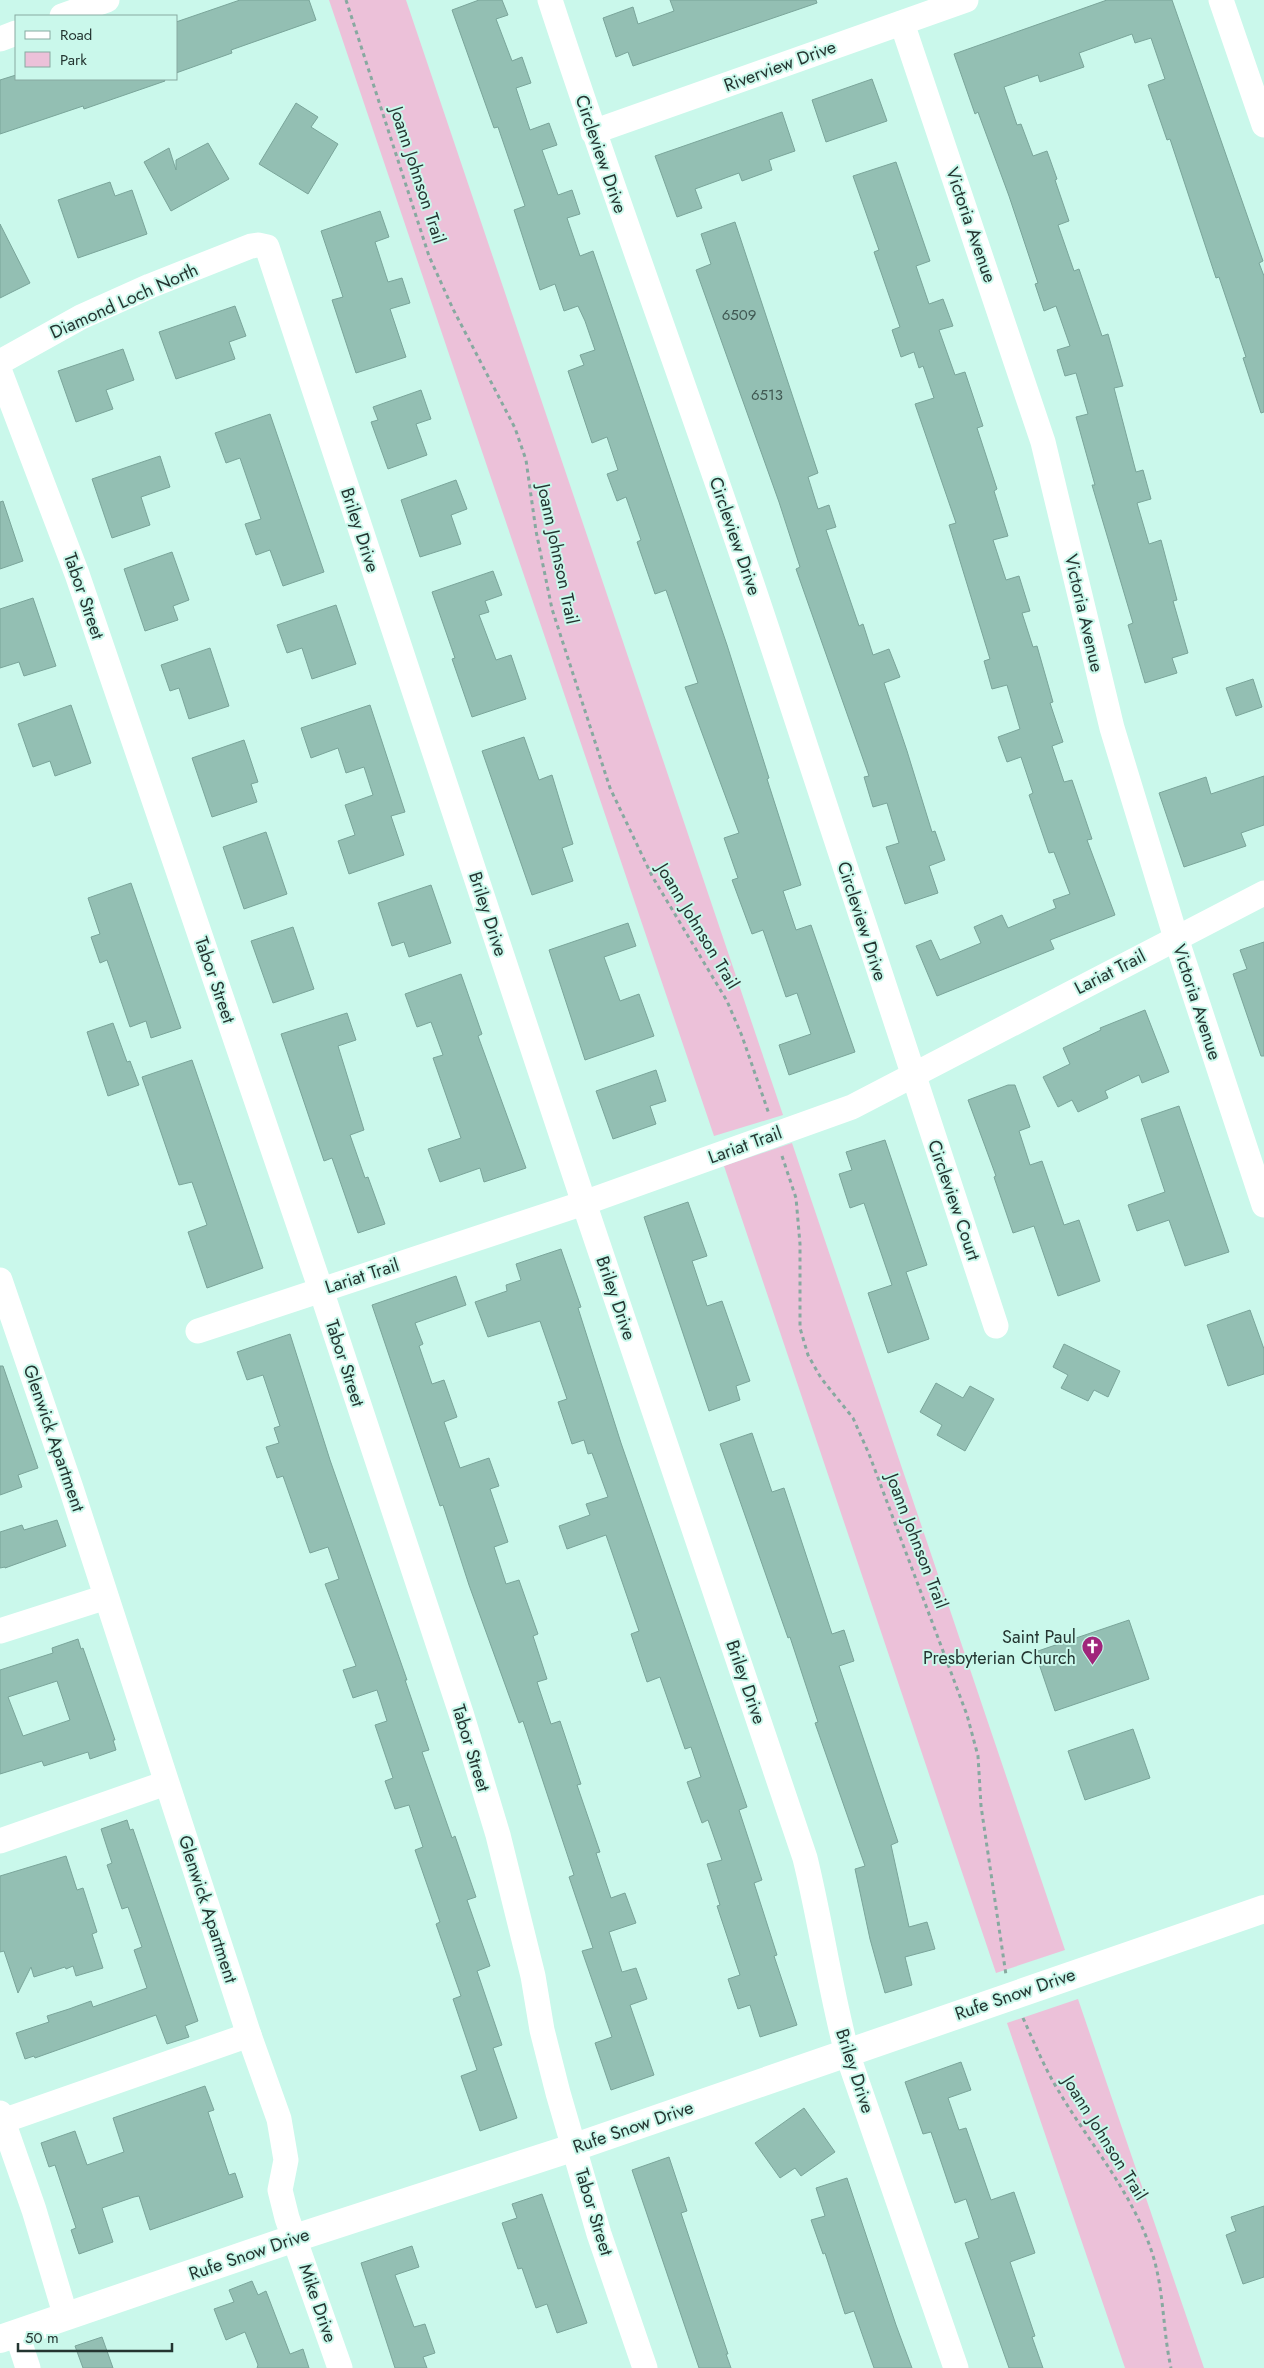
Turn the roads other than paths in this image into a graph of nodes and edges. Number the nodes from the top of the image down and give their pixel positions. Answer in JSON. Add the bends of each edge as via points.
{"nodes":[{"id":1,"x":107,"y":0,"type":"edge"},
{"id":2,"x":550,"y":0,"type":"edge"},
{"id":3,"x":966,"y":0,"type":"edge"},
{"id":4,"x":1221,"y":0,"type":"edge"},
{"id":5,"x":65,"y":15,"type":"edge"},
{"id":6,"x":902,"y":23,"type":"junction"},
{"id":7,"x":15,"y":33,"type":"edge"},
{"id":8,"x":0,"y":39,"type":"edge"},
{"id":9,"x":1264,"y":125,"type":"edge"},
{"id":10,"x":594,"y":132,"type":"junction"},
{"id":11,"x":251,"y":246,"type":"joint"},
{"id":12,"x":0,"y":362,"type":"edge"},
{"id":13,"x":0,"y":372,"type":"edge"},
{"id":14,"x":1264,"y":893,"type":"edge"},
{"id":15,"x":1176,"y":938,"type":"junction"},
{"id":16,"x":912,"y":1075,"type":"junction"},
{"id":17,"x":584,"y":1203,"type":"junction"},
{"id":18,"x":1264,"y":1205,"type":"edge"},
{"id":19,"x":0,"y":1280,"type":"edge"},
{"id":20,"x":320,"y":1290,"type":"junction"},
{"id":21,"x":996,"y":1326,"type":"dead end"},
{"id":22,"x":198,"y":1331,"type":"dead end"},
{"id":23,"x":106,"y":1596,"type":"junction"},
{"id":24,"x":0,"y":1631,"type":"edge"},
{"id":25,"x":166,"y":1783,"type":"junction"},
{"id":26,"x":0,"y":1841,"type":"edge"},
{"id":27,"x":1264,"y":1909,"type":"edge"},
{"id":28,"x":250,"y":2035,"type":"junction"},
{"id":29,"x":847,"y":2053,"type":"junction"},
{"id":30,"x":1,"y":2117,"type":"edge"},
{"id":31,"x":575,"y":2147,"type":"junction"},
{"id":32,"x":295,"y":2238,"type":"junction"},
{"id":33,"x":66,"y":2317,"type":"junction"},
{"id":34,"x":9,"y":2336,"type":"edge"},
{"id":35,"x":28,"y":2368,"type":"edge"},
{"id":36,"x":340,"y":2368,"type":"edge"},
{"id":37,"x":645,"y":2368,"type":"edge"},
{"id":38,"x":956,"y":2368,"type":"edge"}],
"edges":[{"from":1,"to":5,"type":"street"},
{"from":2,"to":10,"type":"street","name":"Circleview Drive"},
{"from":3,"to":6,"type":"street","name":"Riverview Drive"},
{"from":4,"to":9,"type":"street"},
{"from":6,"to":10,"type":"street","name":"Riverview Drive"},
{"from":6,"to":15,"type":"street","name":"Victoria Avenue","via":[[1043,442],[1112,728]]},
{"from":7,"to":8,"type":"street"},
{"from":10,"to":16,"type":"street","name":"Circleview Drive","via":[[767,630]]},
{"from":11,"to":12,"type":"street","name":"Diamond Loch North","via":[[150,286],[81,318]]},
{"from":11,"to":17,"type":"street","name":"Briley Drive","via":[[267,247]]},
{"from":13,"to":20,"type":"street","name":"Tabor Street","via":[[77,574]]},
{"from":14,"to":15,"type":"street","name":"Lariat Trail"},
{"from":15,"to":16,"type":"street","name":"Lariat Trail"},
{"from":15,"to":18,"type":"street","name":"Victoria Avenue"},
{"from":16,"to":17,"type":"street","name":"Lariat Trail","via":[[852,1107]]},
{"from":16,"to":21,"type":"street","name":"Circleview Court"},
{"from":17,"to":20,"type":"street","name":"Lariat Trail"},
{"from":17,"to":29,"type":"street","name":"Briley Drive","via":[[805,1858]]},
{"from":19,"to":23,"type":"street","name":"Glenwick Apartment"},
{"from":20,"to":22,"type":"street","name":"Lariat Trail"},
{"from":20,"to":31,"type":"street","name":"Tabor Street","via":[[462,1716],[498,1835],[533,1976],[544,2039]]},
{"from":23,"to":24,"type":"street"},
{"from":23,"to":25,"type":"street","name":"Glenwick Apartment"},
{"from":25,"to":26,"type":"street"},
{"from":25,"to":28,"type":"street","name":"Glenwick Apartment"},
{"from":27,"to":29,"type":"main road","name":"Rufe Snow Drive"},
{"from":28,"to":30,"type":"street"},
{"from":28,"to":32,"type":"street","name":"Glenwick Apartment","via":[[279,2119],[286,2160],[280,2190]]},
{"from":29,"to":31,"type":"main road","name":"Rufe Snow Drive"},
{"from":29,"to":38,"type":"street","name":"Briley Drive"},
{"from":30,"to":33,"type":"street","via":[[34,2210]]},
{"from":31,"to":32,"type":"main road","name":"Rufe Snow Drive"},
{"from":31,"to":37,"type":"street","name":"Tabor Street","via":[[599,2234]]},
{"from":32,"to":33,"type":"main road","name":"Rufe Snow Drive"},
{"from":32,"to":36,"type":"street","name":"Mike Drive"},
{"from":33,"to":34,"type":"main road","name":"Rufe Snow Drive"},
{"from":34,"to":35,"type":"street"}]}
